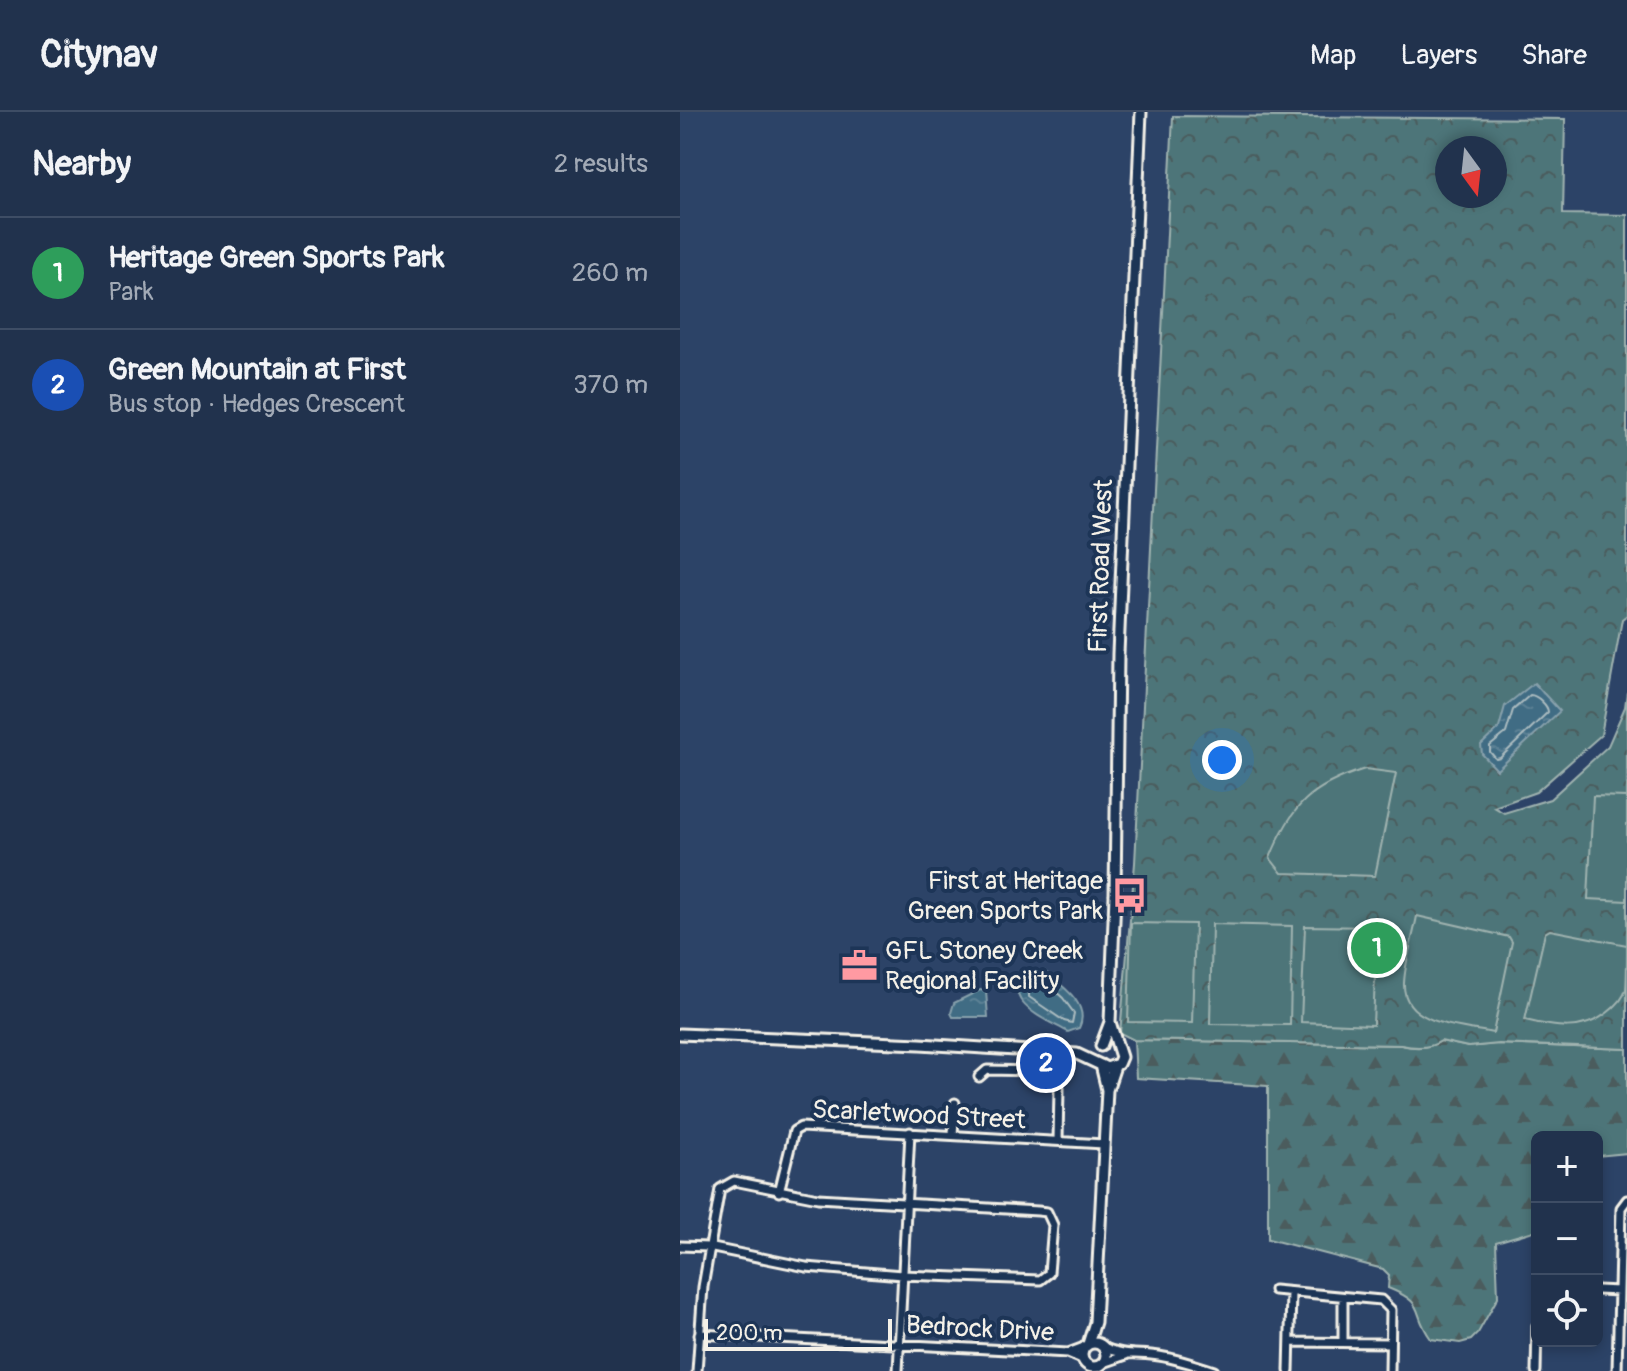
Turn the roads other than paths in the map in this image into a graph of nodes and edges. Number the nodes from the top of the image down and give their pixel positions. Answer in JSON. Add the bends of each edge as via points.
{"nodes":[{"id":1,"x":1141,"y":112,"type":"edge"},
{"id":2,"x":1110,"y":1022,"type":"junction"},
{"id":3,"x":680,"y":1034,"type":"edge"},
{"id":4,"x":1099,"y":1047,"type":"junction"},
{"id":5,"x":1118,"y":1047,"type":"junction"},
{"id":6,"x":1077,"y":1054,"type":"junction"},
{"id":7,"x":1099,"y":1064,"type":"junction"},
{"id":8,"x":1115,"y":1066,"type":"junction"},
{"id":9,"x":979,"y":1077,"type":"dead end"},
{"id":10,"x":1107,"y":1090,"type":"junction"},
{"id":11,"x":955,"y":1103,"type":"dead end"},
{"id":12,"x":910,"y":1132,"type":"junction"},
{"id":13,"x":953,"y":1135,"type":"junction"},
{"id":14,"x":1058,"y":1141,"type":"junction"},
{"id":15,"x":1104,"y":1144,"type":"junction"},
{"id":16,"x":779,"y":1192,"type":"junction"},
{"id":17,"x":1627,"y":1200,"type":"edge"},
{"id":18,"x":906,"y":1203,"type":"junction"},
{"id":19,"x":680,"y":1246,"type":"edge"},
{"id":20,"x":708,"y":1247,"type":"junction"},
{"id":21,"x":902,"y":1275,"type":"junction"},
{"id":22,"x":1274,"y":1290,"type":"dead end"},
{"id":23,"x":1603,"y":1290,"type":"edge"},
{"id":24,"x":1619,"y":1291,"type":"junction"},
{"id":25,"x":1291,"y":1292,"type":"junction"},
{"id":26,"x":1343,"y":1297,"type":"junction"},
{"id":27,"x":1095,"y":1322,"type":"junction"},
{"id":28,"x":699,"y":1334,"type":"junction"},
{"id":29,"x":1290,"y":1342,"type":"junction"},
{"id":30,"x":1343,"y":1342,"type":"junction"},
{"id":31,"x":899,"y":1343,"type":"junction"},
{"id":32,"x":1390,"y":1343,"type":"junction"},
{"id":33,"x":1086,"y":1345,"type":"junction"},
{"id":34,"x":1102,"y":1345,"type":"junction"},
{"id":35,"x":1537,"y":1347,"type":"edge"},
{"id":36,"x":1068,"y":1353,"type":"junction"},
{"id":37,"x":1126,"y":1355,"type":"junction"},
{"id":38,"x":1093,"y":1366,"type":"edge"},
{"id":39,"x":697,"y":1371,"type":"edge"},
{"id":40,"x":898,"y":1371,"type":"edge"},
{"id":41,"x":1214,"y":1371,"type":"edge"},
{"id":42,"x":1289,"y":1371,"type":"edge"},
{"id":43,"x":1390,"y":1371,"type":"edge"},
{"id":44,"x":1536,"y":1371,"type":"edge"},
{"id":45,"x":1617,"y":1371,"type":"edge"}],
"edges":[{"from":1,"to":2,"type":"street","name":"First Road West","via":[[1118,654]]},
{"from":2,"to":4,"type":"street","name":"First Road West"},
{"from":2,"to":5,"type":"street","name":"First Road West"},
{"from":3,"to":6,"type":"street"},
{"from":4,"to":5,"type":"street"},
{"from":4,"to":6,"type":"street"},
{"from":4,"to":7,"type":"street"},
{"from":5,"to":8,"type":"street","via":[[1121,1057]]},
{"from":6,"to":7,"type":"street"},
{"from":7,"to":8,"type":"street"},
{"from":7,"to":10,"type":"street"},
{"from":8,"to":10,"type":"street"},
{"from":9,"to":14,"type":"street","via":[[987,1070],[1054,1075],[1059,1088]]},
{"from":10,"to":15,"type":"street"},
{"from":11,"to":13,"type":"street"},
{"from":12,"to":13,"type":"street","name":"Scarletwood Street"},
{"from":12,"to":16,"type":"street","name":"Scarletwood Street","via":[[801,1127],[794,1131]]},
{"from":12,"to":18,"type":"street"},
{"from":13,"to":14,"type":"street","name":"Scarletwood Street"},
{"from":14,"to":15,"type":"street","name":"Scarletwood Street"},
{"from":15,"to":27,"type":"street"},
{"from":16,"to":18,"type":"street"},
{"from":16,"to":20,"type":"street","via":[[734,1181],[720,1189]]},
{"from":17,"to":24,"type":"street","via":[[1621,1208]]},
{"from":18,"to":21,"type":"street"},
{"from":18,"to":21,"type":"street","via":[[1047,1212],[1053,1225],[1049,1273],[1040,1280]]},
{"from":19,"to":20,"type":"street"},
{"from":20,"to":21,"type":"street","via":[[806,1267]]},
{"from":20,"to":28,"type":"street"},
{"from":21,"to":31,"type":"street"},
{"from":22,"to":25,"type":"street"},
{"from":23,"to":24,"type":"street"},
{"from":24,"to":45,"type":"street"},
{"from":25,"to":26,"type":"street"},
{"from":25,"to":29,"type":"street"},
{"from":26,"to":30,"type":"street"},
{"from":26,"to":32,"type":"street","via":[[1388,1305]]},
{"from":27,"to":33,"type":"street"},
{"from":27,"to":34,"type":"street"},
{"from":28,"to":31,"type":"street","name":"Bedrock Drive"},
{"from":28,"to":39,"type":"street"},
{"from":29,"to":30,"type":"street"},
{"from":29,"to":42,"type":"street"},
{"from":30,"to":32,"type":"street"},
{"from":31,"to":36,"type":"street","name":"Bedrock Drive"},
{"from":31,"to":40,"type":"street"},
{"from":32,"to":43,"type":"street"},
{"from":33,"to":34,"type":"street"},
{"from":33,"to":36,"type":"street","name":"Bedrock Drive"},
{"from":33,"to":38,"type":"street"},
{"from":34,"to":37,"type":"street"},
{"from":34,"to":38,"type":"street","via":[[1106,1355]]},
{"from":35,"to":44,"type":"street"},
{"from":36,"to":38,"type":"street","name":"Bedrock Drive"},
{"from":37,"to":38,"type":"street"},
{"from":37,"to":41,"type":"street","via":[[1157,1356]]}]}
